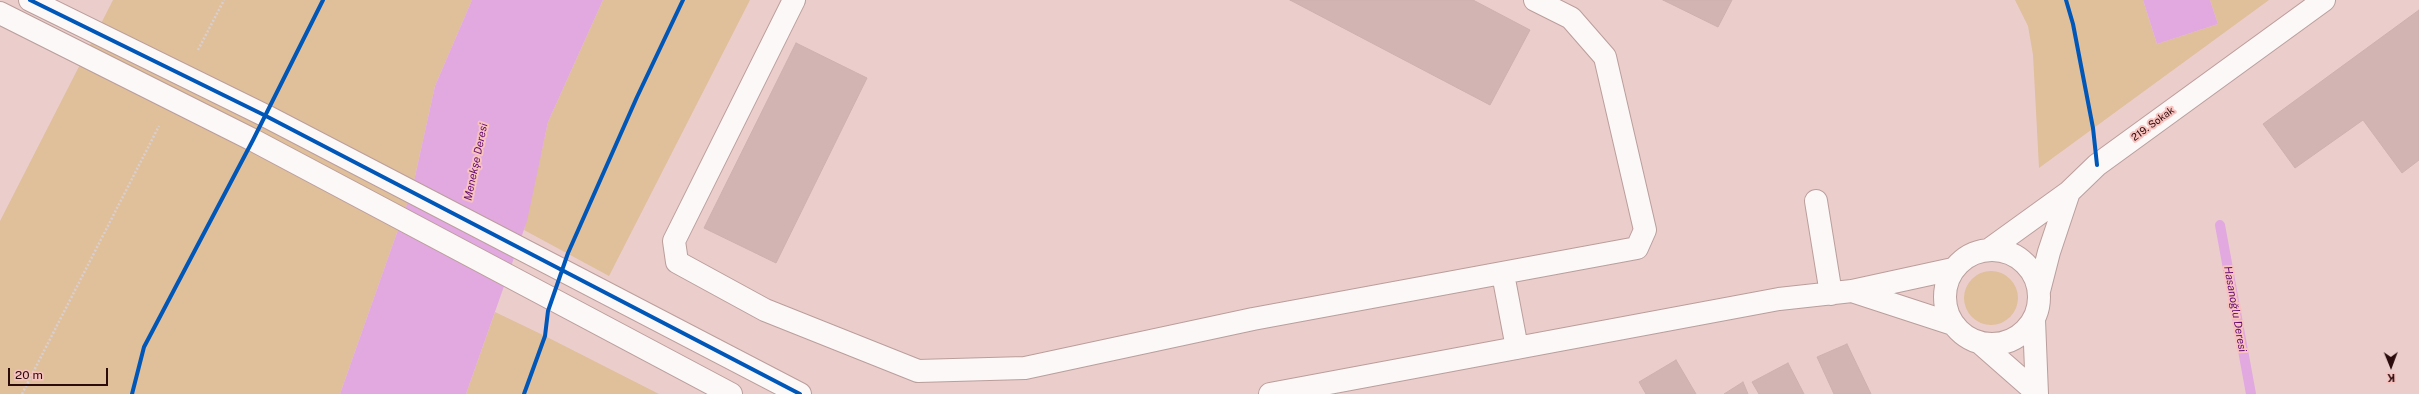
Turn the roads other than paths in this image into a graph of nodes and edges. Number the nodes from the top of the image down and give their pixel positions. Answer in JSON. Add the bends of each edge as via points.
{"nodes":[{"id":1,"x":30,"y":0,"type":"edge"},
{"id":2,"x":794,"y":0,"type":"edge"},
{"id":3,"x":1535,"y":0,"type":"edge"},
{"id":4,"x":2324,"y":0,"type":"edge"},
{"id":5,"x":0,"y":13,"type":"edge"},
{"id":6,"x":2069,"y":192,"type":"junction"},
{"id":7,"x":1816,"y":201,"type":"dead end"},
{"id":8,"x":1990,"y":249,"type":"junction"},
{"id":9,"x":1954,"y":269,"type":"junction"},
{"id":10,"x":1503,"y":274,"type":"junction"},
{"id":11,"x":2039,"y":291,"type":"junction"},
{"id":12,"x":1842,"y":292,"type":"junction"},
{"id":13,"x":2034,"y":320,"type":"junction"},
{"id":14,"x":1953,"y":324,"type":"junction"},
{"id":15,"x":1979,"y":342,"type":"junction"},
{"id":16,"x":1516,"y":348,"type":"junction"},
{"id":17,"x":2037,"y":393,"type":"edge"},
{"id":18,"x":732,"y":394,"type":"edge"},
{"id":19,"x":800,"y":394,"type":"edge"},
{"id":20,"x":1270,"y":394,"type":"edge"}],
"edges":[{"from":1,"to":19,"type":"street","via":[[354,162]]},
{"from":2,"to":10,"type":"street","via":[[674,241],[677,262],[765,310],[918,371],[1025,368],[1253,319]]},
{"from":3,"to":10,"type":"street","via":[[1571,18],[1605,57],[1645,230],[1637,248]]},
{"from":4,"to":6,"type":"street","name":"219. Sokak","via":[[2097,165]]},
{"from":5,"to":18,"type":"street","via":[[345,188]]},
{"from":6,"to":8,"type":"street"},
{"from":6,"to":11,"type":"street","name":"219. Sokak"},
{"from":7,"to":12,"type":"street"},
{"from":8,"to":9,"type":"street","via":[[1976,252],[1963,259]]},
{"from":8,"to":11,"type":"street","via":[[2017,256],[2028,265],[2036,277]]},
{"from":9,"to":12,"type":"street"},
{"from":9,"to":14,"type":"street","via":[[1947,281],[1945,295],[1946,310]]},
{"from":10,"to":16,"type":"street"},
{"from":11,"to":13,"type":"street","via":[[2039,305]]},
{"from":12,"to":14,"type":"street","via":[[1918,311]]},
{"from":12,"to":16,"type":"street","via":[[1779,299]]},
{"from":13,"to":15,"type":"street","via":[[2024,332],[2010,341],[1994,344]]},
{"from":13,"to":17,"type":"street"},
{"from":14,"to":15,"type":"street"},
{"from":15,"to":17,"type":"street"},
{"from":16,"to":20,"type":"street"}]}
